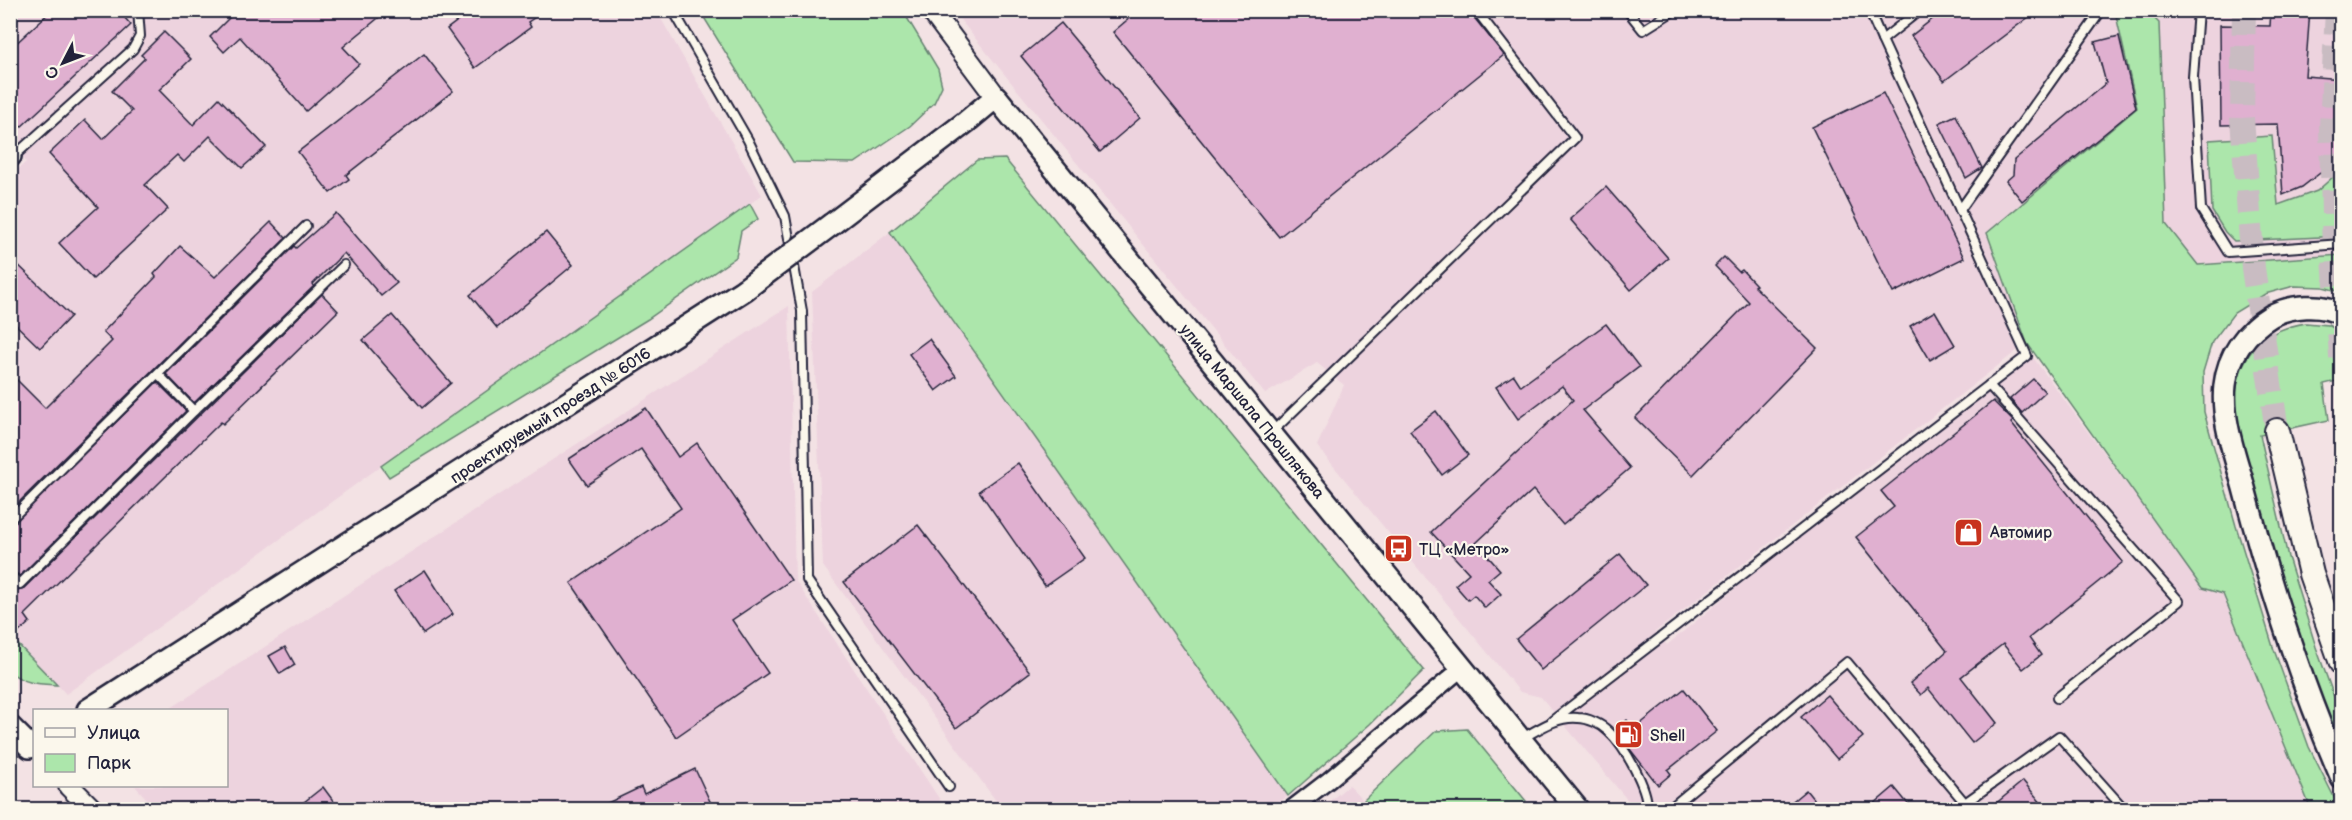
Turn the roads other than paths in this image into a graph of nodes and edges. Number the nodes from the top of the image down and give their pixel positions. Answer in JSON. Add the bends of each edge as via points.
{"nodes":[{"id":1,"x":138,"y":10,"type":"edge"},
{"id":2,"x":673,"y":10,"type":"edge"},
{"id":3,"x":931,"y":10,"type":"edge"},
{"id":4,"x":1476,"y":10,"type":"edge"},
{"id":5,"x":1627,"y":10,"type":"edge"},
{"id":6,"x":1675,"y":10,"type":"edge"},
{"id":7,"x":1869,"y":10,"type":"edge"},
{"id":8,"x":1920,"y":10,"type":"edge"},
{"id":9,"x":2198,"y":10,"type":"edge"},
{"id":10,"x":2101,"y":11,"type":"edge"},
{"id":11,"x":1882,"y":40,"type":"junction"},
{"id":12,"x":996,"y":97,"type":"junction"},
{"id":13,"x":11,"y":157,"type":"edge"},
{"id":14,"x":1960,"y":210,"type":"junction"},
{"id":15,"x":306,"y":226,"type":"dead end"},
{"id":16,"x":2342,"y":244,"type":"edge"},
{"id":17,"x":344,"y":265,"type":"dead end"},
{"id":18,"x":2342,"y":314,"type":"edge"},
{"id":19,"x":159,"y":375,"type":"junction"},
{"id":20,"x":1989,"y":385,"type":"junction"},
{"id":21,"x":194,"y":411,"type":"junction"},
{"id":22,"x":2277,"y":431,"type":"tunnel mouth"},
{"id":23,"x":1270,"y":433,"type":"junction"},
{"id":24,"x":10,"y":520,"type":"edge"},
{"id":25,"x":10,"y":575,"type":"edge"},
{"id":26,"x":2342,"y":663,"type":"edge"},
{"id":27,"x":1462,"y":668,"type":"junction"},
{"id":28,"x":2057,"y":698,"type":"dead end"},
{"id":29,"x":91,"y":709,"type":"edge"},
{"id":30,"x":1552,"y":721,"type":"junction"},
{"id":31,"x":10,"y":727,"type":"edge"},
{"id":32,"x":1520,"y":740,"type":"junction"},
{"id":33,"x":33,"y":748,"type":"edge"},
{"id":34,"x":2342,"y":778,"type":"edge"},
{"id":35,"x":70,"y":787,"type":"edge"},
{"id":36,"x":949,"y":787,"type":"dead end"},
{"id":37,"x":93,"y":810,"type":"edge"},
{"id":38,"x":1290,"y":810,"type":"edge"},
{"id":39,"x":1578,"y":810,"type":"edge"},
{"id":40,"x":1647,"y":810,"type":"edge"},
{"id":41,"x":1668,"y":810,"type":"edge"},
{"id":42,"x":2125,"y":810,"type":"edge"}],
"edges":[{"from":1,"to":13,"type":"lane","via":[[140,36],[133,49]]},
{"from":2,"to":36,"type":"lane","via":[[748,140],[785,216],[802,310],[807,580]]},
{"from":3,"to":12,"type":"street","name":"улица Маршала Прошлякова"},
{"from":4,"to":23,"type":"lane","via":[[1575,138]]},
{"from":5,"to":6,"type":"lane","via":[[1643,30]]},
{"from":7,"to":11,"type":"lane"},
{"from":8,"to":11,"type":"lane"},
{"from":9,"to":16,"type":"lane","via":[[2193,77],[2201,209],[2228,252]]},
{"from":10,"to":14,"type":"lane"},
{"from":11,"to":14,"type":"lane"},
{"from":12,"to":23,"type":"main road","name":"улица Маршала Прошлякова"},
{"from":12,"to":29,"type":"main road","name":"проектируемый проезд № 6016","bridge":true,"via":[[744,290]]},
{"from":14,"to":20,"type":"lane","via":[[2027,356]]},
{"from":15,"to":19,"type":"lane"},
{"from":17,"to":21,"type":"lane"},
{"from":18,"to":34,"type":"main road","via":[[2303,307],[2281,311],[2256,325],[2228,366],[2224,387],[2225,413],[2264,564],[2292,653]]},
{"from":19,"to":21,"type":"lane"},
{"from":19,"to":24,"type":"lane"},
{"from":20,"to":28,"type":"lane","via":[[2179,601]]},
{"from":20,"to":30,"type":"lane"},
{"from":21,"to":25,"type":"lane","via":[[20,584]]},
{"from":22,"to":26,"type":"main road","via":[[2311,574]]},
{"from":23,"to":27,"type":"main road","name":"улица Маршала Прошлякова"},
{"from":27,"to":32,"type":"main road","name":"улица Маршала Прошлякова"},
{"from":27,"to":38,"type":"street"},
{"from":30,"to":32,"type":"lane"},
{"from":30,"to":40,"type":"lane","via":[[1578,718],[1608,731],[1630,760],[1648,800]]},
{"from":31,"to":33,"type":"main road"},
{"from":32,"to":39,"type":"main road","name":"улица Маршала Прошлякова"},
{"from":35,"to":37,"type":"street"},
{"from":41,"to":42,"type":"lane","via":[[1847,662],[1965,803],[2059,736]]}]}
